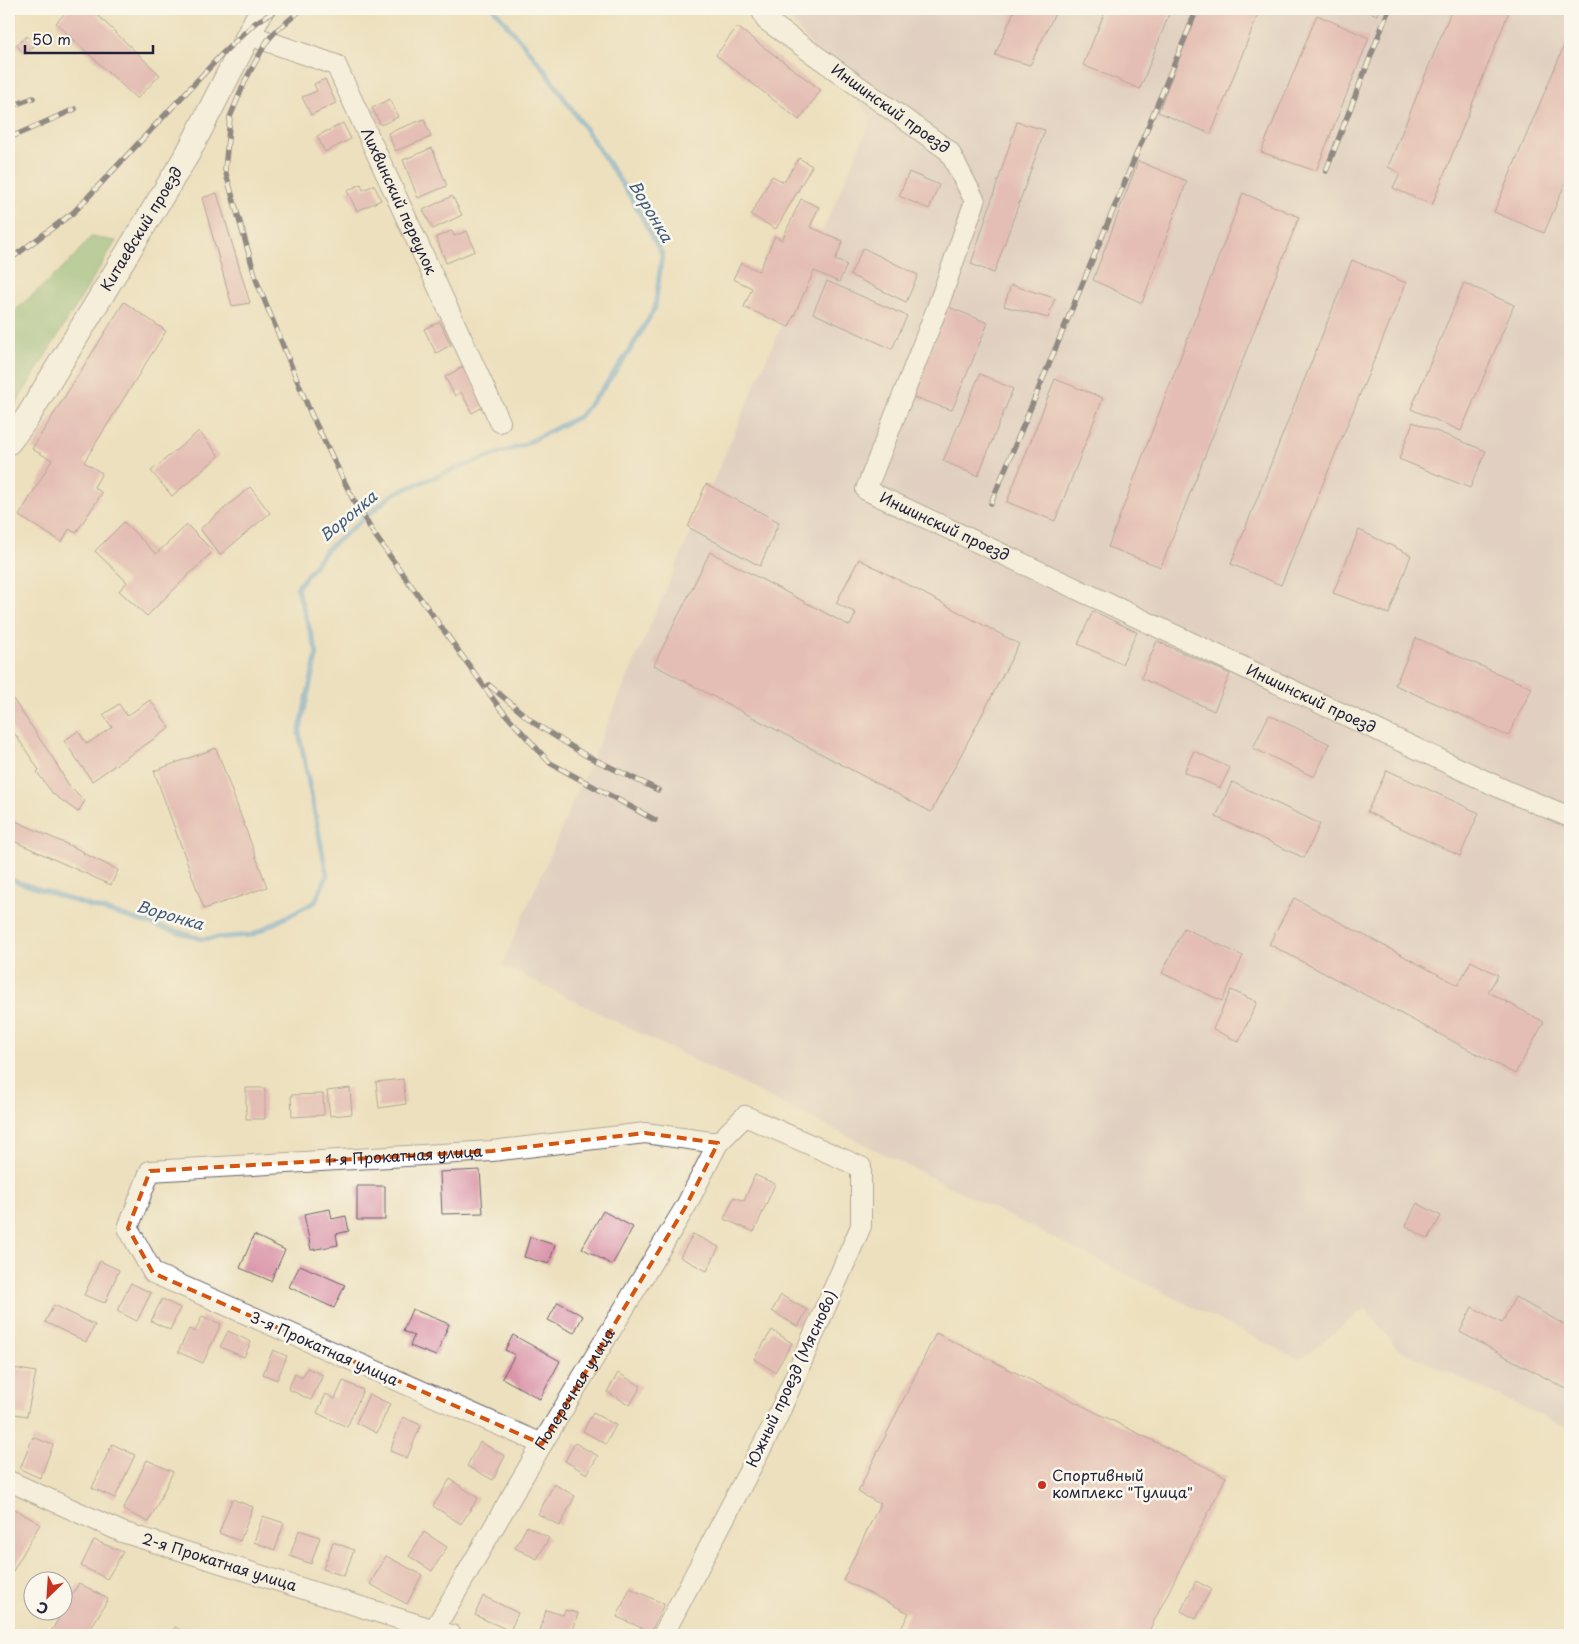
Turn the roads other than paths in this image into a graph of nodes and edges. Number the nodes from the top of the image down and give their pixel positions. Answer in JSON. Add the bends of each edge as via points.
{"nodes":[{"id":1,"x":262,"y":9,"type":"edge"},
{"id":2,"x":761,"y":9,"type":"edge"},
{"id":3,"x":249,"y":35,"type":"junction"},
{"id":4,"x":500,"y":422,"type":"dead end"},
{"id":5,"x":9,"y":442,"type":"edge"},
{"id":6,"x":1570,"y":817,"type":"edge"},
{"id":7,"x":718,"y":1143,"type":"junction"},
{"id":8,"x":861,"y":1167,"type":"joint"},
{"id":9,"x":128,"y":1228,"type":"joint"},
{"id":10,"x":542,"y":1444,"type":"junction"},
{"id":11,"x":9,"y":1481,"type":"edge"},
{"id":12,"x":439,"y":1633,"type":"edge"},
{"id":13,"x":663,"y":1635,"type":"edge"}],
"edges":[{"from":1,"to":3,"type":"street","name":"Китаевский проезд"},
{"from":2,"to":6,"type":"street","name":"Иншинский проезд","via":[[766,20],[949,151],[975,201],[866,490],[1500,788]]},
{"from":3,"to":4,"type":"street","name":"Лихвинский переулок","via":[[336,65]]},
{"from":3,"to":5,"type":"street","name":"Китаевский проезд","via":[[188,154],[27,418]]},
{"from":7,"to":8,"type":"street","name":"Поперечная улица","via":[[745,1116]]},
{"from":7,"to":9,"type":"street","name":"1-я Прокатная улица","via":[[645,1133],[492,1151],[150,1171]]},
{"from":7,"to":10,"type":"street","name":"Поперечная улица","via":[[686,1206]]},
{"from":8,"to":13,"type":"street","name":"Южный проезд (Мясново)","via":[[861,1226],[777,1418]]},
{"from":9,"to":10,"type":"street","name":"3-я Прокатная улица","via":[[153,1273]]},
{"from":10,"to":12,"type":"street","name":"Поперечная улица"},
{"from":11,"to":12,"type":"street","name":"2-я Прокатная улица","via":[[122,1532]]}]}
